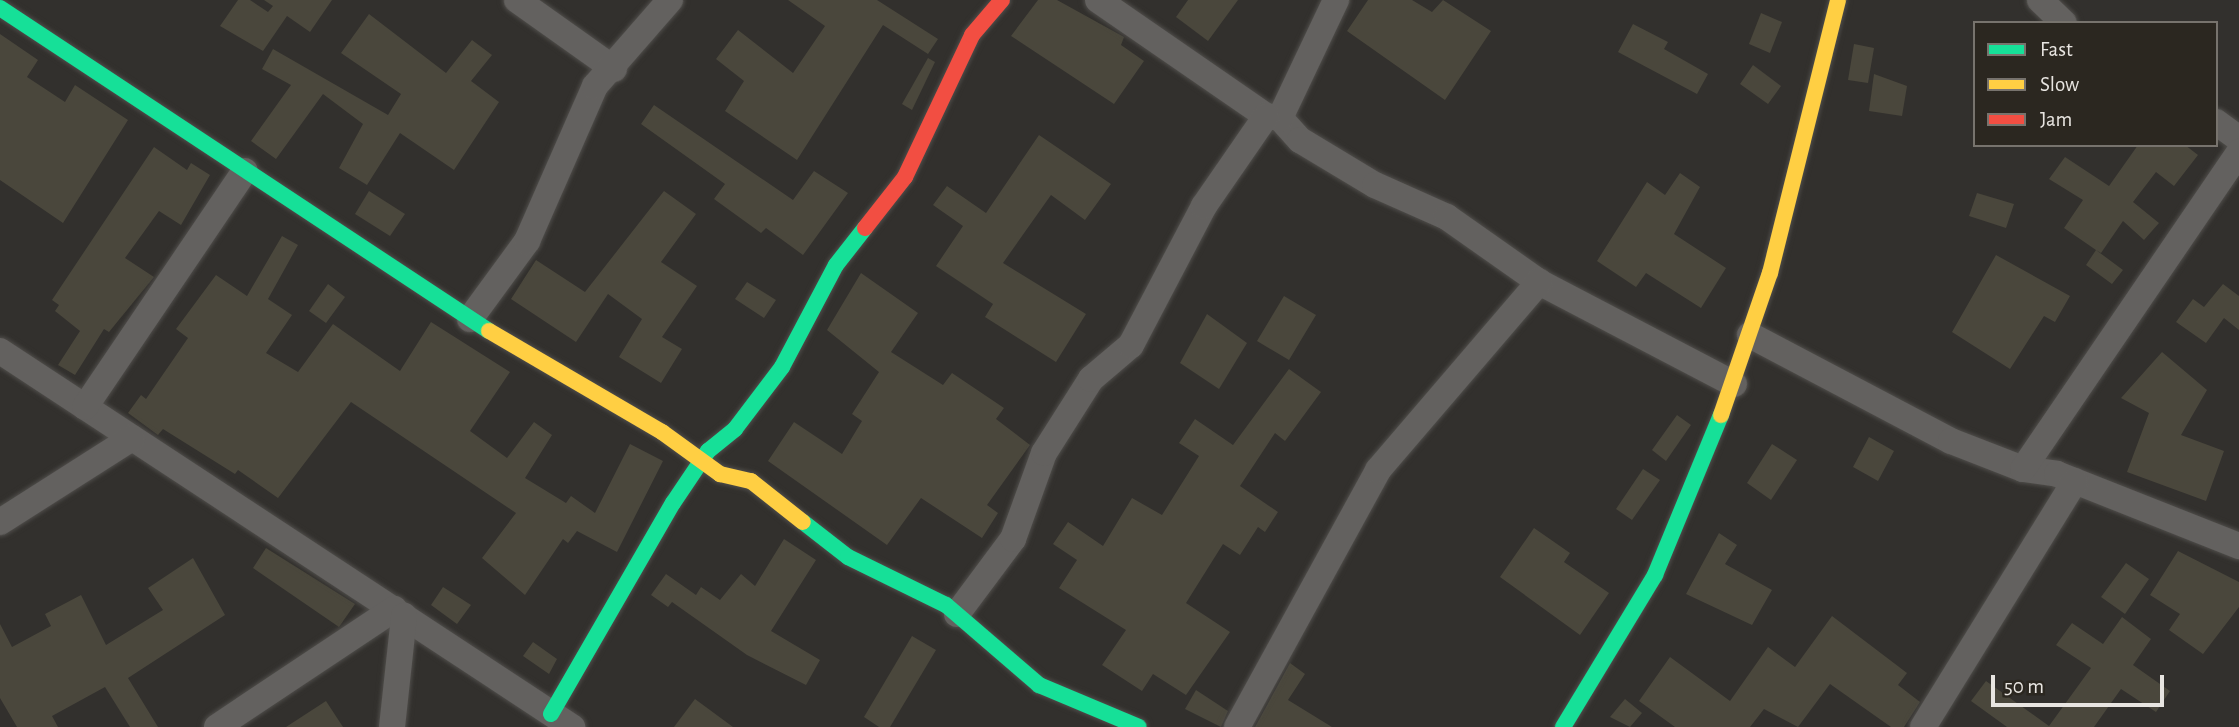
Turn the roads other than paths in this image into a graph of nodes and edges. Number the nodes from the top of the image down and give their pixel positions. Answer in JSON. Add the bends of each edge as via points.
{"nodes":[{"id":1,"x":517,"y":0,"type":"edge"},
{"id":2,"x":670,"y":0,"type":"edge"},
{"id":3,"x":1002,"y":0,"type":"edge"},
{"id":4,"x":1098,"y":0,"type":"edge"},
{"id":5,"x":1336,"y":0,"type":"edge"},
{"id":6,"x":1838,"y":0,"type":"edge"},
{"id":7,"x":2040,"y":0,"type":"edge"},
{"id":8,"x":0,"y":8,"type":"edge"},
{"id":9,"x":2062,"y":21,"type":"edge"},
{"id":10,"x":614,"y":69,"type":"junction"},
{"id":11,"x":1273,"y":117,"type":"junction"},
{"id":12,"x":2218,"y":123,"type":"edge"},
{"id":13,"x":2239,"y":139,"type":"edge"},
{"id":14,"x":2239,"y":152,"type":"edge"},
{"id":15,"x":245,"y":171,"type":"junction"},
{"id":16,"x":1539,"y":282,"type":"junction"},
{"id":17,"x":470,"y":319,"type":"junction"},
{"id":18,"x":1750,"y":335,"type":"junction"},
{"id":19,"x":0,"y":351,"type":"edge"},
{"id":20,"x":1734,"y":384,"type":"junction"},
{"id":21,"x":85,"y":407,"type":"junction"},
{"id":22,"x":132,"y":438,"type":"junction"},
{"id":23,"x":701,"y":462,"type":"junction"},
{"id":24,"x":2023,"y":469,"type":"junction"},
{"id":25,"x":2075,"y":481,"type":"junction"},
{"id":26,"x":0,"y":522,"type":"edge"},
{"id":27,"x":2239,"y":546,"type":"edge"},
{"id":28,"x":399,"y":612,"type":"junction"},
{"id":29,"x":957,"y":614,"type":"junction"},
{"id":30,"x":561,"y":720,"type":"edge"},
{"id":31,"x":217,"y":727,"type":"edge"},
{"id":32,"x":392,"y":727,"type":"edge"},
{"id":33,"x":1139,"y":727,"type":"edge"},
{"id":34,"x":1237,"y":727,"type":"edge"},
{"id":35,"x":1563,"y":727,"type":"edge"},
{"id":36,"x":1923,"y":727,"type":"edge"}],
"edges":[{"from":1,"to":10,"type":"street"},
{"from":2,"to":10,"type":"street"},
{"from":3,"to":23,"type":"street","via":[[972,35],[905,177],[836,265],[782,366],[735,429]]},
{"from":4,"to":11,"type":"street"},
{"from":5,"to":11,"type":"street"},
{"from":6,"to":18,"type":"street"},
{"from":7,"to":9,"type":"street"},
{"from":8,"to":15,"type":"street"},
{"from":10,"to":17,"type":"street","via":[[595,86],[527,241]]},
{"from":11,"to":16,"type":"street","via":[[1300,140],[1375,185],[1447,217]]},
{"from":11,"to":29,"type":"street","via":[[1204,206],[1131,345],[1091,379],[1044,453],[1013,539]]},
{"from":12,"to":13,"type":"street"},
{"from":14,"to":24,"type":"street"},
{"from":15,"to":17,"type":"street"},
{"from":15,"to":21,"type":"street"},
{"from":16,"to":20,"type":"street"},
{"from":16,"to":34,"type":"street","via":[[1378,470]]},
{"from":17,"to":23,"type":"street","via":[[662,432]]},
{"from":18,"to":20,"type":"street"},
{"from":18,"to":24,"type":"street","via":[[1951,441]]},
{"from":19,"to":21,"type":"street"},
{"from":20,"to":35,"type":"street","via":[[1656,575]]},
{"from":21,"to":22,"type":"street"},
{"from":22,"to":26,"type":"street"},
{"from":22,"to":28,"type":"street"},
{"from":23,"to":29,"type":"street","via":[[720,474],[751,481],[848,557]]},
{"from":23,"to":30,"type":"street"},
{"from":24,"to":25,"type":"street"},
{"from":25,"to":27,"type":"street"},
{"from":25,"to":36,"type":"street"},
{"from":28,"to":30,"type":"street"},
{"from":28,"to":31,"type":"street"},
{"from":28,"to":32,"type":"street"},
{"from":29,"to":33,"type":"street","via":[[1039,685]]}]}
